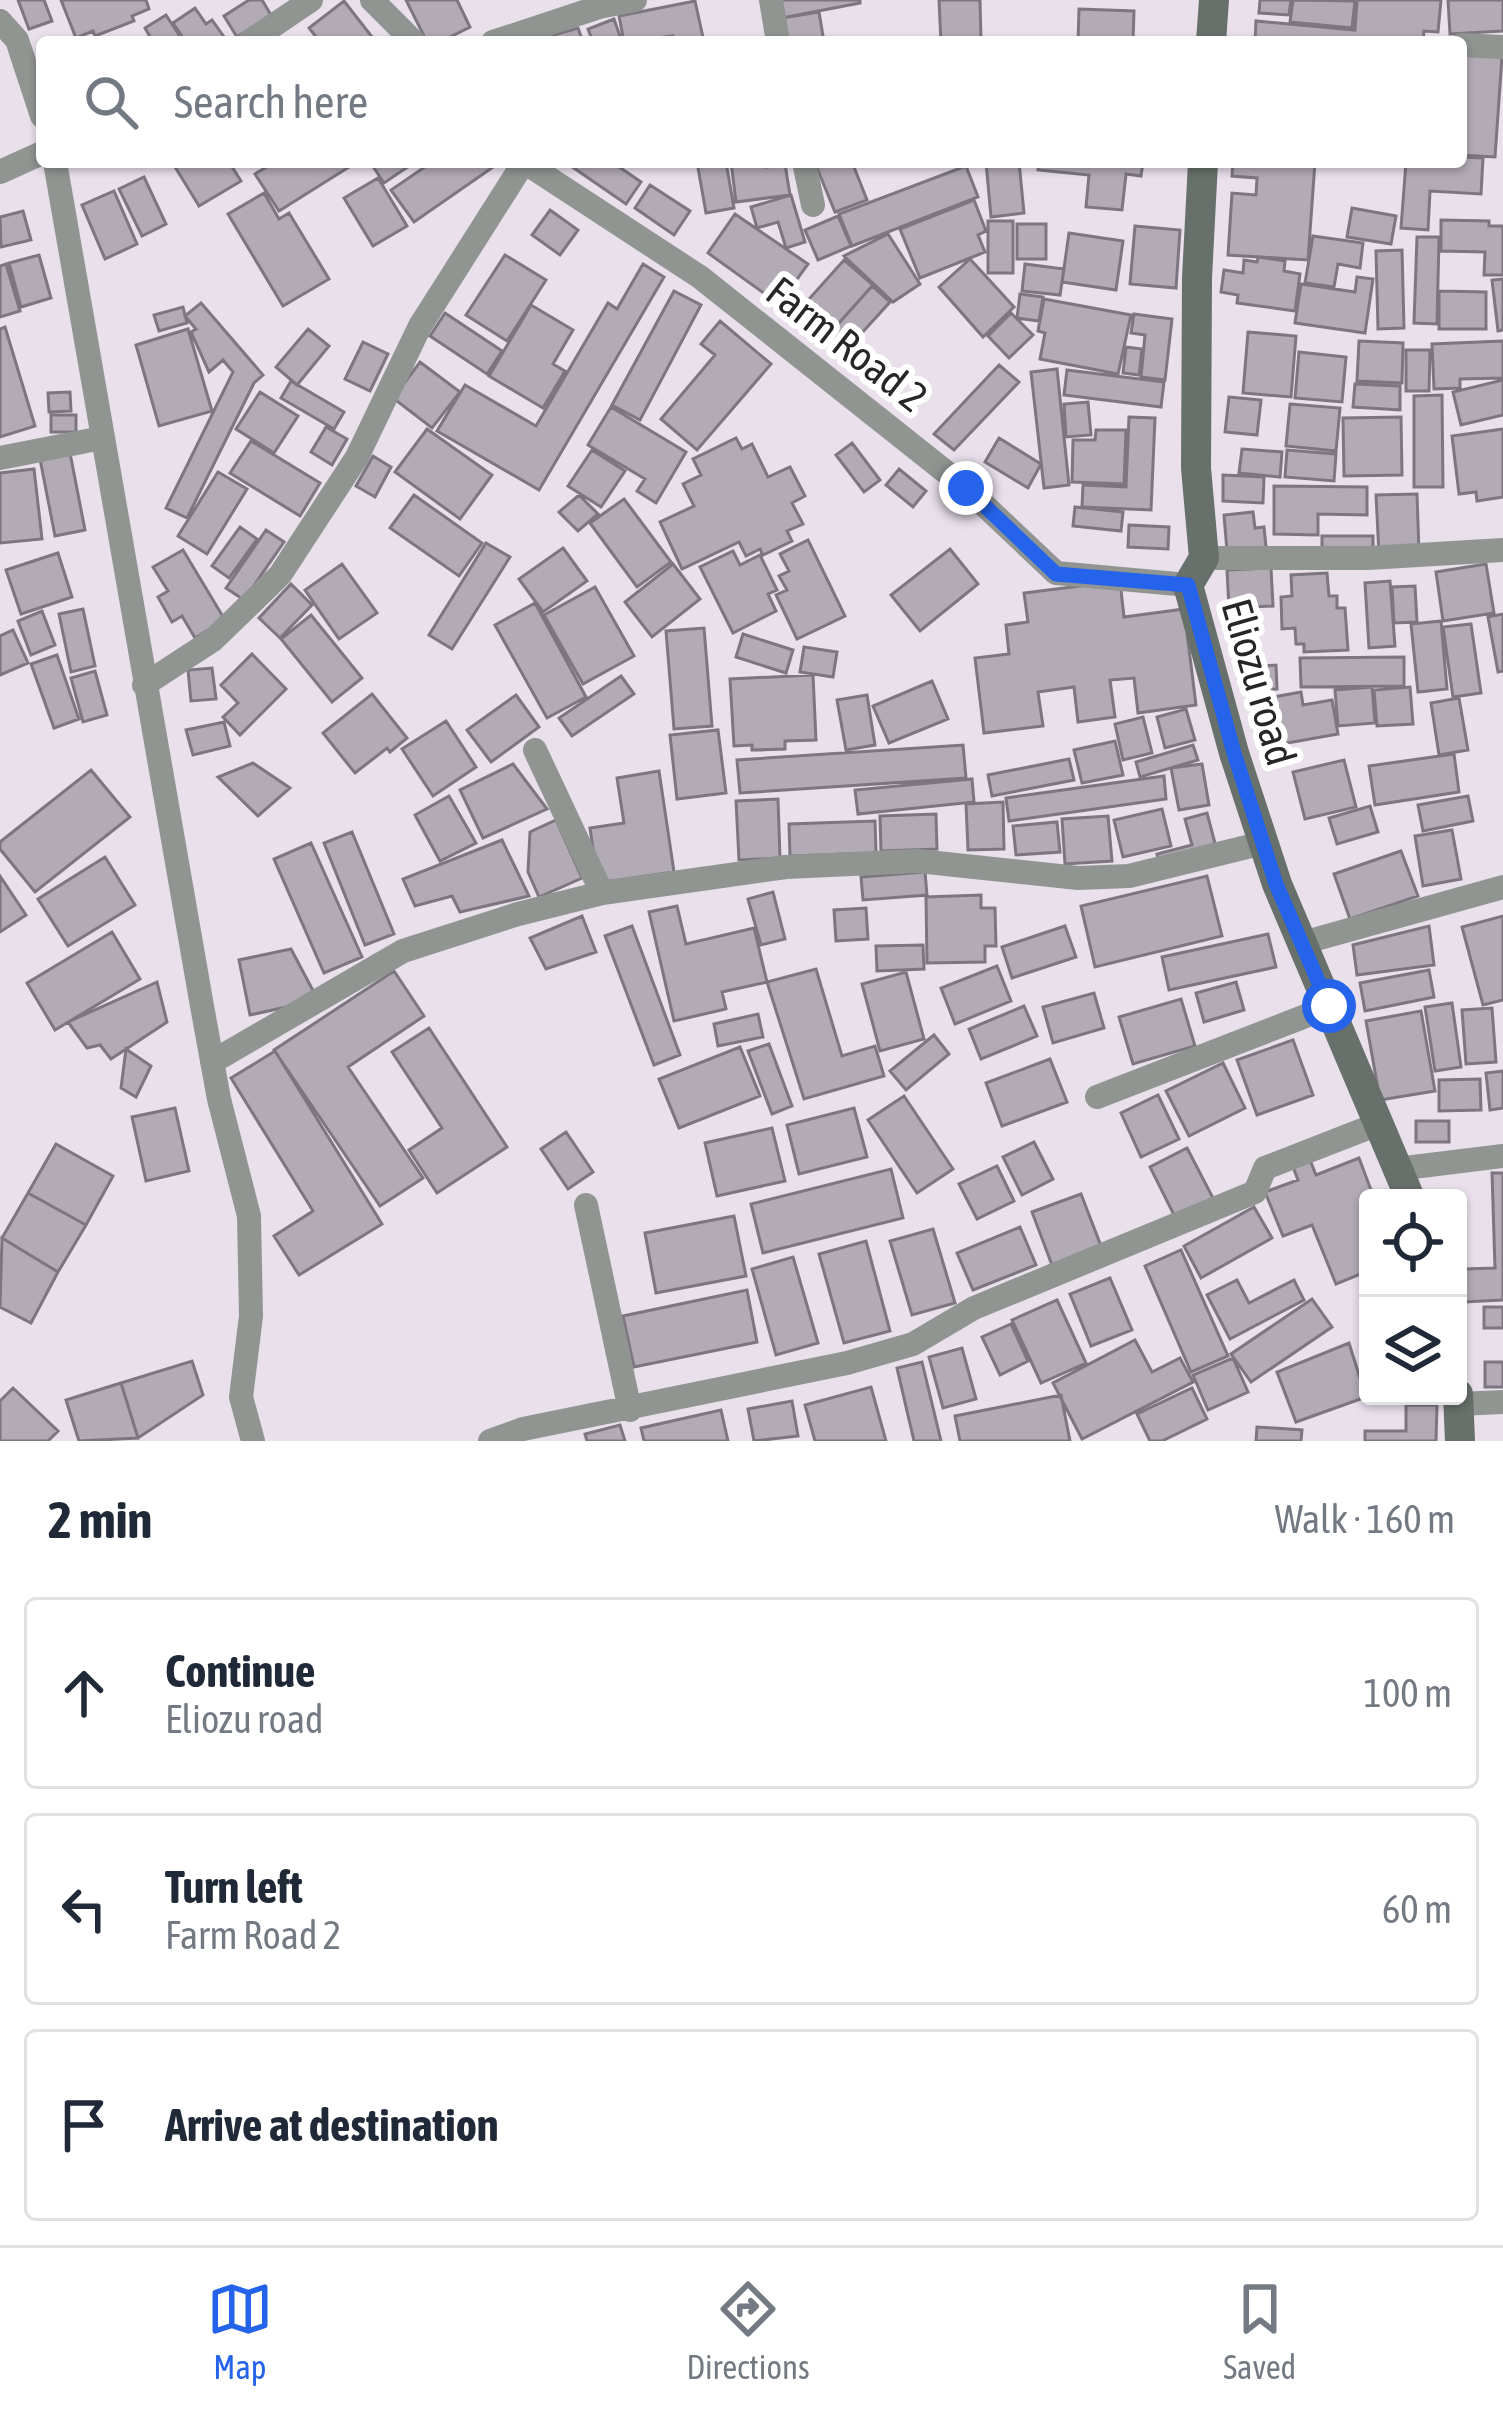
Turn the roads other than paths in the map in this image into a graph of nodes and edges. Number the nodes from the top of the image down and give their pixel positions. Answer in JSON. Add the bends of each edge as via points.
{"nodes":[{"id":1,"x":311,"y":0,"type":"edge"},
{"id":2,"x":372,"y":0,"type":"edge"},
{"id":3,"x":635,"y":0,"type":"edge"},
{"id":4,"x":771,"y":0,"type":"edge"},
{"id":5,"x":1214,"y":0,"type":"edge"},
{"id":6,"x":0,"y":21,"type":"edge"},
{"id":7,"x":258,"y":36,"type":"edge"},
{"id":8,"x":408,"y":36,"type":"edge"},
{"id":9,"x":511,"y":36,"type":"edge"},
{"id":10,"x":777,"y":36,"type":"edge"},
{"id":11,"x":1211,"y":36,"type":"edge"},
{"id":12,"x":1467,"y":46,"type":"edge"},
{"id":13,"x":1503,"y":47,"type":"edge"},
{"id":14,"x":36,"y":98,"type":"edge"},
{"id":15,"x":36,"y":156,"type":"edge"},
{"id":16,"x":56,"y":168,"type":"edge"},
{"id":17,"x":520,"y":168,"type":"edge"},
{"id":18,"x":533,"y":168,"type":"edge"},
{"id":19,"x":805,"y":168,"type":"edge"},
{"id":20,"x":1203,"y":168,"type":"edge"},
{"id":21,"x":0,"y":172,"type":"edge"},
{"id":22,"x":814,"y":205,"type":"dead end"},
{"id":23,"x":102,"y":438,"type":"junction"},
{"id":24,"x":0,"y":458,"type":"edge"},
{"id":25,"x":1503,"y":550,"type":"edge"},
{"id":26,"x":1196,"y":571,"type":"junction"},
{"id":27,"x":144,"y":685,"type":"junction"},
{"id":28,"x":535,"y":750,"type":"dead end"},
{"id":29,"x":1264,"y":843,"type":"junction"},
{"id":30,"x":1503,"y":887,"type":"edge"},
{"id":31,"x":602,"y":893,"type":"junction"},
{"id":32,"x":1301,"y":943,"type":"junction"},
{"id":33,"x":1329,"y":1006,"type":"junction"},
{"id":34,"x":212,"y":1061,"type":"junction"},
{"id":35,"x":1097,"y":1097,"type":"dead end"},
{"id":36,"x":1378,"y":1124,"type":"junction"},
{"id":37,"x":1503,"y":1156,"type":"edge"},
{"id":38,"x":1396,"y":1169,"type":"junction"},
{"id":39,"x":1406,"y":1189,"type":"edge"},
{"id":40,"x":586,"y":1205,"type":"dead end"},
{"id":41,"x":1467,"y":1400,"type":"edge"},
{"id":42,"x":1503,"y":1402,"type":"edge"},
{"id":43,"x":1458,"y":1405,"type":"edge"},
{"id":44,"x":630,"y":1409,"type":"junction"},
{"id":45,"x":253,"y":1441,"type":"edge"},
{"id":46,"x":490,"y":1441,"type":"edge"},
{"id":47,"x":1460,"y":1441,"type":"edge"}],
"edges":[{"from":1,"to":7,"type":"street"},
{"from":2,"to":8,"type":"street"},
{"from":3,"to":9,"type":"street"},
{"from":4,"to":10,"type":"street"},
{"from":5,"to":11,"type":"street"},
{"from":6,"to":14,"type":"street","via":[[17,40]]},
{"from":12,"to":13,"type":"street"},
{"from":15,"to":21,"type":"street"},
{"from":16,"to":23,"type":"street"},
{"from":17,"to":27,"type":"street","via":[[421,326],[357,457],[280,575],[213,640]]},
{"from":18,"to":26,"type":"street","name":"Farm Road 2","via":[[700,278],[966,488],[1056,574]]},
{"from":19,"to":22,"type":"street"},
{"from":20,"to":26,"type":"street","name":"Eliozu road"},
{"from":23,"to":24,"type":"street"},
{"from":23,"to":27,"type":"street"},
{"from":25,"to":26,"type":"street","name":"Farm Road 2"},
{"from":26,"to":29,"type":"street","name":"Eliozu road","via":[[1228,732]]},
{"from":27,"to":34,"type":"street"},
{"from":28,"to":31,"type":"street"},
{"from":29,"to":31,"type":"street","via":[[1129,876],[918,861],[786,867]]},
{"from":29,"to":32,"type":"street","name":"Eliozu road"},
{"from":30,"to":32,"type":"street"},
{"from":31,"to":34,"type":"street","via":[[403,951]]},
{"from":32,"to":33,"type":"street","name":"Eliozu road"},
{"from":33,"to":35,"type":"street"},
{"from":33,"to":36,"type":"street","name":"Eliozu road"},
{"from":34,"to":45,"type":"street","via":[[249,1216],[251,1316],[241,1397]]},
{"from":36,"to":38,"type":"street","name":"Eliozu road"},
{"from":36,"to":44,"type":"street","via":[[1265,1168],[1255,1192],[974,1308],[913,1344]]},
{"from":37,"to":38,"type":"street"},
{"from":38,"to":39,"type":"street","name":"Eliozu road"},
{"from":40,"to":44,"type":"street"},
{"from":41,"to":42,"type":"street"},
{"from":43,"to":47,"type":"street"},
{"from":44,"to":46,"type":"street"}]}
